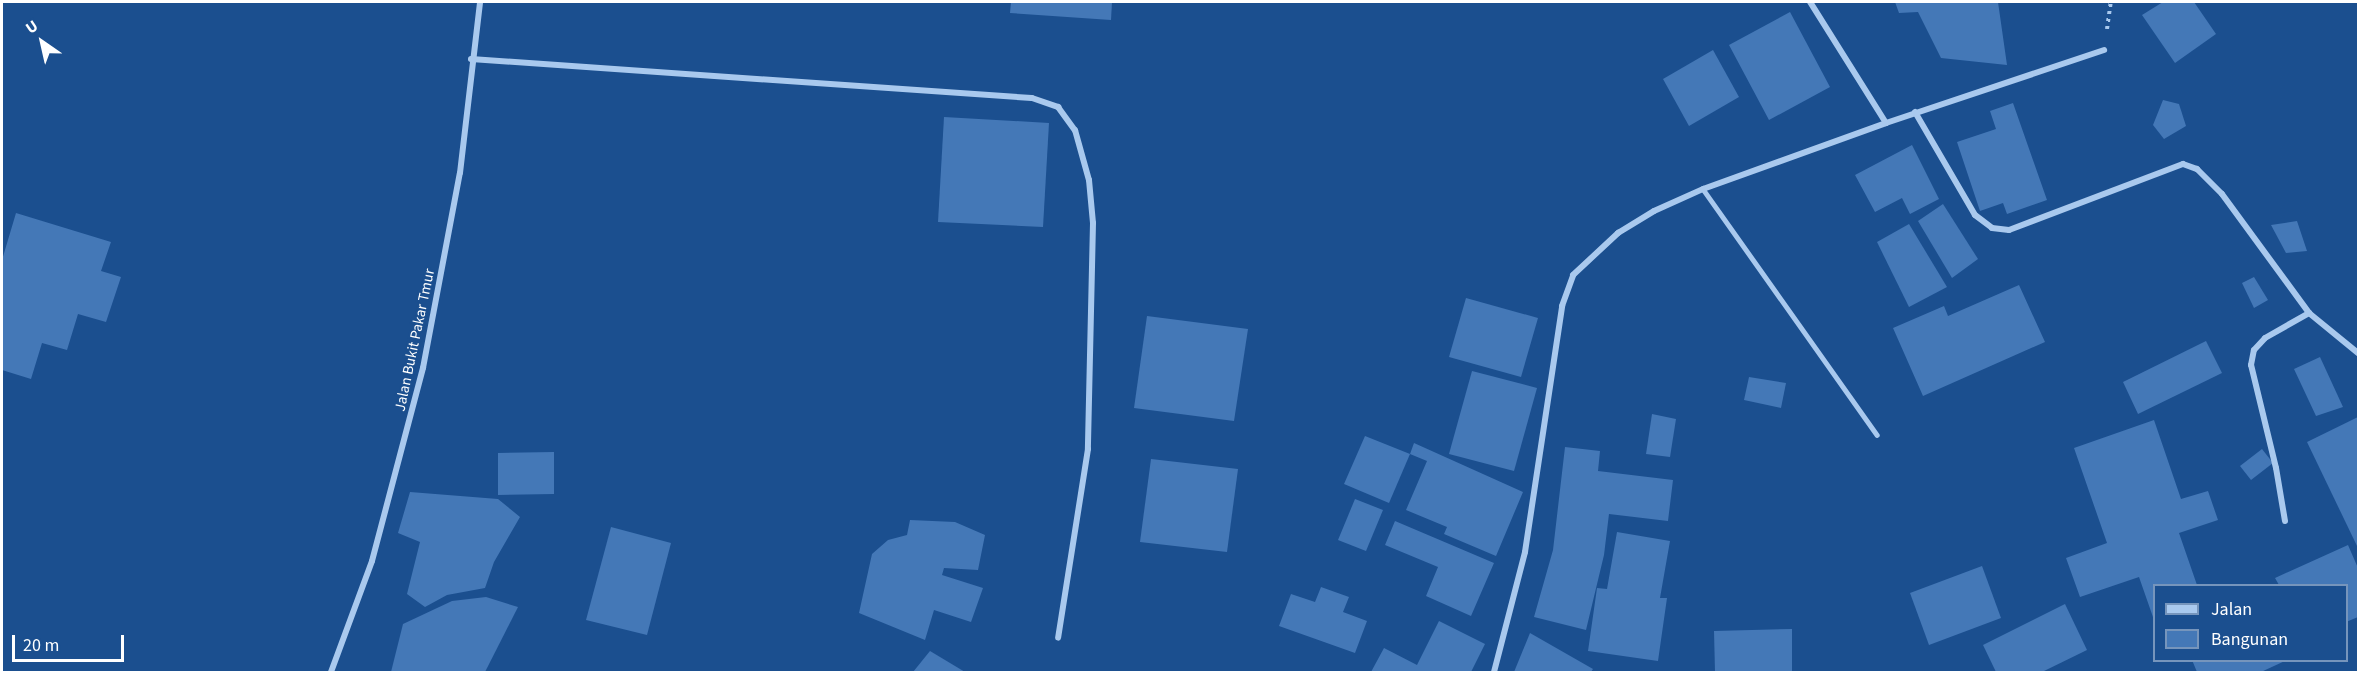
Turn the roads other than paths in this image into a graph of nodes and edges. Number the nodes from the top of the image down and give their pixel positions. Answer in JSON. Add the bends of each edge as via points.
{"nodes":[{"id":1,"x":480,"y":2,"type":"edge"},
{"id":2,"x":1810,"y":2,"type":"edge"},
{"id":3,"x":2104,"y":50,"type":"dead end"},
{"id":4,"x":471,"y":59,"type":"junction"},
{"id":5,"x":1915,"y":112,"type":"junction"},
{"id":6,"x":1886,"y":123,"type":"junction"},
{"id":7,"x":1703,"y":189,"type":"junction"},
{"id":8,"x":2309,"y":313,"type":"junction"},
{"id":9,"x":2358,"y":353,"type":"edge"},
{"id":10,"x":1877,"y":435,"type":"dead end"},
{"id":11,"x":2285,"y":520,"type":"dead end"},
{"id":12,"x":1058,"y":638,"type":"dead end"},
{"id":13,"x":331,"y":672,"type":"edge"},
{"id":14,"x":1494,"y":672,"type":"edge"}],
"edges":[{"from":1,"to":4,"type":"street","name":"Jalan Bukit Pakar Tmur"},
{"from":2,"to":6,"type":"street"},
{"from":3,"to":5,"type":"street"},
{"from":4,"to":12,"type":"street","via":[[1032,98],[1058,107],[1075,130],[1089,180],[1093,223],[1088,449]]},
{"from":4,"to":13,"type":"street","name":"Jalan Bukit Pakar Tmur","via":[[460,173],[423,368],[372,561]]},
{"from":5,"to":6,"type":"street"},
{"from":5,"to":8,"type":"street","via":[[1975,215],[1992,228],[2009,230],[2182,164],[2197,169],[2222,194]]},
{"from":6,"to":7,"type":"street"},
{"from":7,"to":10,"type":"lane"},
{"from":7,"to":14,"type":"street","via":[[1618,233],[1573,275],[1562,306],[1525,552]]},
{"from":8,"to":9,"type":"street"},
{"from":8,"to":11,"type":"street","via":[[2265,338],[2254,350],[2251,364],[2277,468]]}]}
